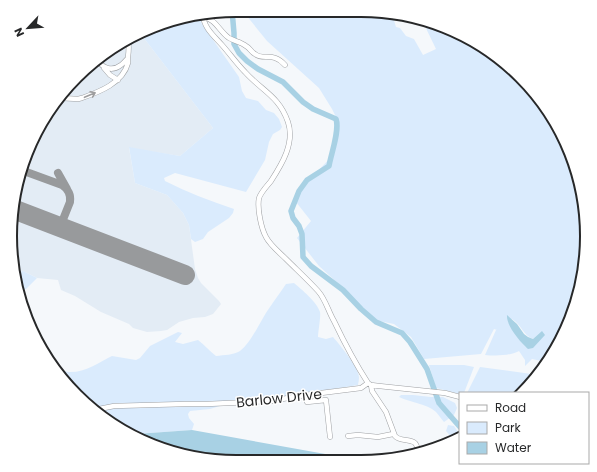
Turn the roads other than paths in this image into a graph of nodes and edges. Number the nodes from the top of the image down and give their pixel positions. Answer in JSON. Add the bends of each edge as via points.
{"nodes":[{"id":1,"x":204,"y":19,"type":"edge"},
{"id":2,"x":210,"y":19,"type":"edge"},
{"id":3,"x":129,"y":45,"type":"edge"},
{"id":4,"x":128,"y":58,"type":"junction"},
{"id":5,"x":101,"y":64,"type":"edge"},
{"id":6,"x":285,"y":66,"type":"dead end"},
{"id":7,"x":104,"y":67,"type":"junction"},
{"id":8,"x":109,"y":74,"type":"junction"},
{"id":9,"x":118,"y":80,"type":"junction"},
{"id":10,"x":107,"y":87,"type":"junction"},
{"id":11,"x":66,"y":98,"type":"edge"},
{"id":12,"x":370,"y":384,"type":"junction"},
{"id":13,"x":306,"y":395,"type":"junction"},
{"id":14,"x":459,"y":397,"type":"edge"},
{"id":15,"x":101,"y":409,"type":"edge"},
{"id":16,"x":393,"y":434,"type":"junction"},
{"id":17,"x":348,"y":436,"type":"dead end"},
{"id":18,"x":330,"y":437,"type":"dead end"},
{"id":19,"x":417,"y":448,"type":"edge"}],
"edges":[{"from":1,"to":12,"type":"street","via":[[210,31],[243,70],[276,100],[287,120],[290,136],[286,154],[259,199],[263,230],[273,246],[323,297],[352,357]]},
{"from":2,"to":6,"type":"street","via":[[231,39],[246,46],[257,56],[276,58]]},
{"from":3,"to":4,"type":"street"},
{"from":4,"to":7,"type":"street","via":[[118,67]]},
{"from":4,"to":9,"type":"street","via":[[127,66]]},
{"from":5,"to":7,"type":"street"},
{"from":7,"to":8,"type":"street"},
{"from":8,"to":9,"type":"street"},
{"from":8,"to":10,"type":"street"},
{"from":9,"to":10,"type":"street"},
{"from":11,"to":10,"type":"street","one_way":true,"via":[[82,98]]},
{"from":12,"to":13,"type":"street","name":"Barlow Drive","via":[[361,388]]},
{"from":12,"to":14,"type":"street","name":"Barlow Drive"},
{"from":12,"to":16,"type":"street","via":[[386,412]]},
{"from":13,"to":15,"type":"street","name":"Barlow Drive","via":[[271,401]]},
{"from":13,"to":18,"type":"street","via":[[307,402],[326,400]]},
{"from":16,"to":17,"type":"street","via":[[378,437]]},
{"from":16,"to":19,"type":"street","via":[[398,439],[415,443]]}]}
